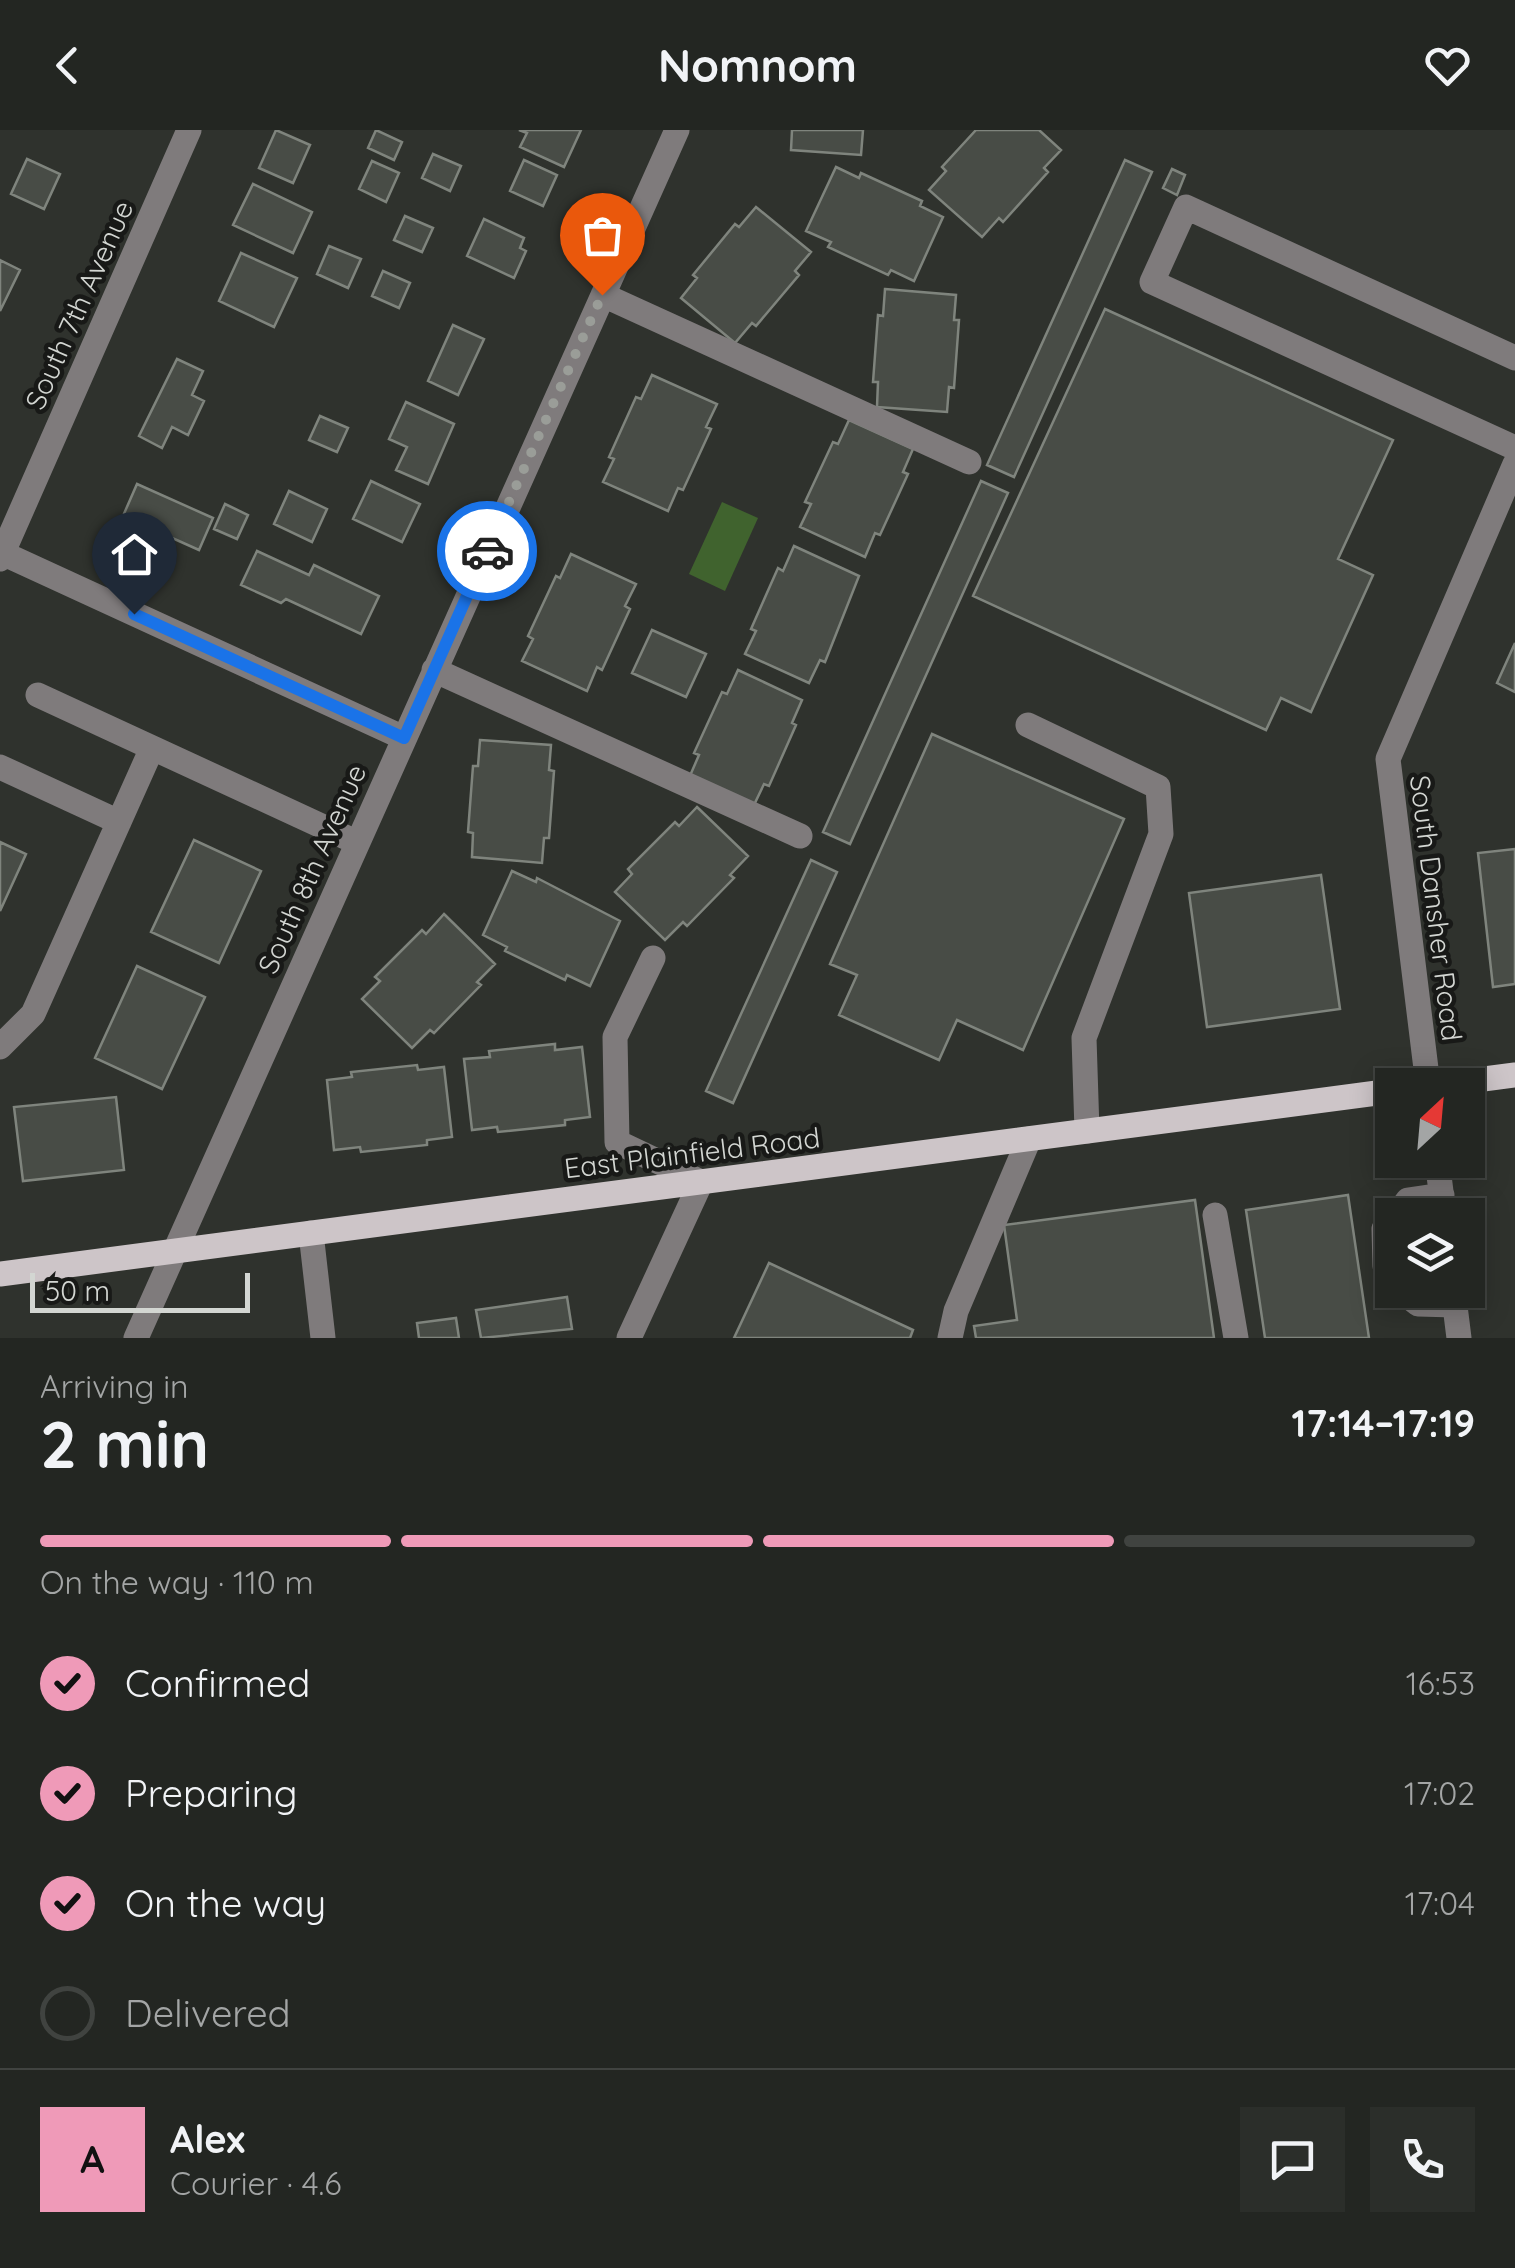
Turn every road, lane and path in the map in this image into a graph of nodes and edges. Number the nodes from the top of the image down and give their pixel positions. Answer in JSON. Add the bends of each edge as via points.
{"nodes":[{"id":1,"x":189,"y":130,"type":"edge"},
{"id":2,"x":677,"y":130,"type":"edge"},
{"id":3,"x":602,"y":295,"type":"junction"},
{"id":4,"x":1515,"y":358,"type":"edge"},
{"id":5,"x":1515,"y":448,"type":"edge"},
{"id":6,"x":969,"y":462,"type":"dead end"},
{"id":7,"x":1515,"y":464,"type":"edge"},
{"id":8,"x":1510,"y":491,"type":"edge"},
{"id":9,"x":1,"y":555,"type":"edge"},
{"id":10,"x":434,"y":670,"type":"junction"},
{"id":11,"x":38,"y":695,"type":"dead end"},
{"id":12,"x":1028,"y":725,"type":"dead end"},
{"id":13,"x":404,"y":738,"type":"junction"},
{"id":14,"x":152,"y":748,"type":"junction"},
{"id":15,"x":0,"y":766,"type":"edge"},
{"id":16,"x":119,"y":822,"type":"junction"},
{"id":17,"x":800,"y":836,"type":"dead end"},
{"id":18,"x":356,"y":842,"type":"junction"},
{"id":19,"x":653,"y":958,"type":"dead end"},
{"id":20,"x":0,"y":1047,"type":"edge"},
{"id":21,"x":1426,"y":1068,"type":"edge"},
{"id":22,"x":1515,"y":1075,"type":"edge"},
{"id":23,"x":1485,"y":1079,"type":"edge"},
{"id":24,"x":1375,"y":1093,"type":"edge"},
{"id":25,"x":1086,"y":1131,"type":"junction"},
{"id":26,"x":1029,"y":1138,"type":"junction"},
{"id":27,"x":701,"y":1182,"type":"junction"},
{"id":28,"x":1215,"y":1215,"type":"dead end"},
{"id":29,"x":310,"y":1233,"type":"junction"},
{"id":30,"x":177,"y":1251,"type":"junction"},
{"id":31,"x":0,"y":1274,"type":"edge"},
{"id":32,"x":1455,"y":1308,"type":"edge"},
{"id":33,"x":136,"y":1338,"type":"edge"},
{"id":34,"x":323,"y":1338,"type":"edge"},
{"id":35,"x":629,"y":1338,"type":"edge"},
{"id":36,"x":950,"y":1338,"type":"edge"},
{"id":37,"x":1236,"y":1338,"type":"edge"},
{"id":38,"x":1459,"y":1338,"type":"edge"}],
"edges":[{"from":1,"to":9,"type":"street","name":"South 7th Avenue"},
{"from":2,"to":3,"type":"street","name":"South 8th Avenue"},
{"from":3,"to":6,"type":"street"},
{"from":3,"to":10,"type":"street","name":"South 8th Avenue"},
{"from":4,"to":5,"type":"street","via":[[1186,207],[1152,282]]},
{"from":7,"to":8,"type":"street","name":"South Dansher Road"},
{"from":8,"to":21,"type":"street","name":"South Dansher Road","via":[[1388,759]]},
{"from":9,"to":13,"type":"street"},
{"from":10,"to":13,"type":"street","name":"South 8th Avenue"},
{"from":10,"to":17,"type":"street"},
{"from":11,"to":14,"type":"street"},
{"from":12,"to":25,"type":"street","via":[[1158,787],[1161,834],[1084,1038]]},
{"from":13,"to":18,"type":"street","name":"South 8th Avenue"},
{"from":14,"to":16,"type":"street"},
{"from":14,"to":18,"type":"street"},
{"from":15,"to":16,"type":"street"},
{"from":16,"to":20,"type":"street","via":[[33,1014]]},
{"from":18,"to":30,"type":"street","name":"South 8th Avenue"},
{"from":19,"to":27,"type":"street","via":[[615,1038],[617,1142],[653,1148]]},
{"from":22,"to":23,"type":"main road"},
{"from":24,"to":25,"type":"main road","name":"East Plainfield Road"},
{"from":25,"to":26,"type":"main road","name":"East Plainfield Road"},
{"from":26,"to":27,"type":"main road","name":"East Plainfield Road"},
{"from":26,"to":36,"type":"street"},
{"from":27,"to":29,"type":"main road","name":"East Plainfield Road"},
{"from":27,"to":35,"type":"street"},
{"from":28,"to":37,"type":"street"},
{"from":29,"to":30,"type":"main road","name":"East Plainfield Road"},
{"from":29,"to":34,"type":"street"},
{"from":30,"to":31,"type":"main road","name":"East Plainfield Road"},
{"from":30,"to":33,"type":"street","name":"South 8th Avenue"},
{"from":32,"to":38,"type":"street"}]}
